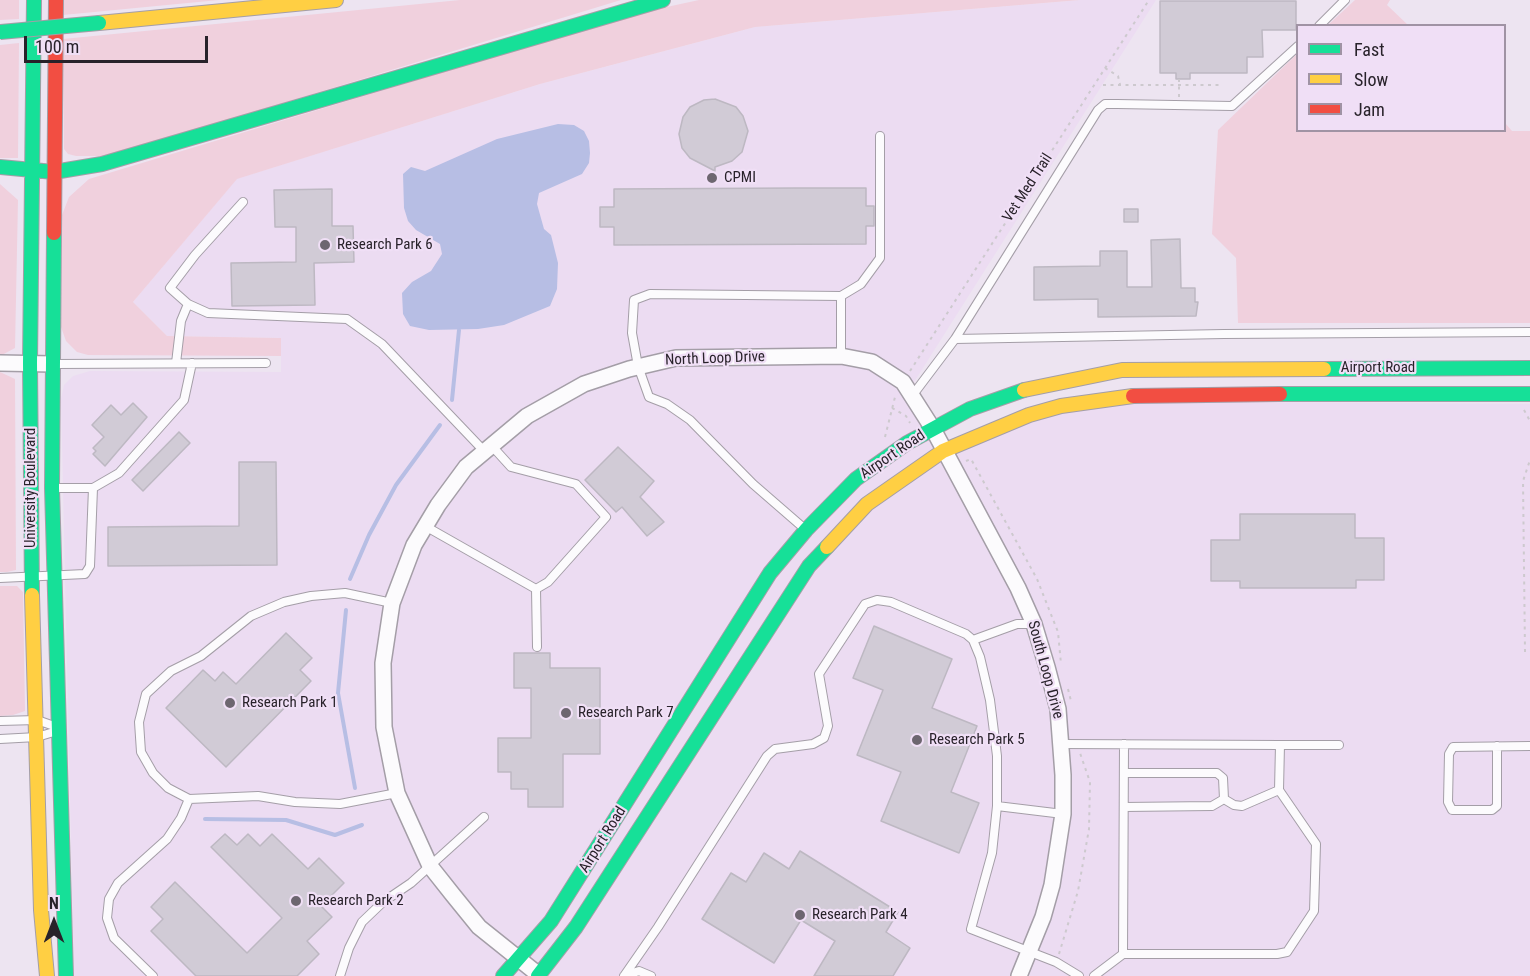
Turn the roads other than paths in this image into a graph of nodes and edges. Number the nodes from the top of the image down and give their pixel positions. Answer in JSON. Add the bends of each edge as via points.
{"nodes":[{"id":1,"x":34,"y":0,"type":"edge"},
{"id":2,"x":56,"y":0,"type":"edge"},
{"id":3,"x":336,"y":0,"type":"edge"},
{"id":4,"x":663,"y":0,"type":"edge"},
{"id":5,"x":1345,"y":0,"type":"edge"},
{"id":6,"x":1321,"y":24,"type":"edge"},
{"id":7,"x":0,"y":32,"type":"edge"},
{"id":8,"x":1296,"y":48,"type":"edge"},
{"id":9,"x":880,"y":136,"type":"dead end"},
{"id":10,"x":0,"y":167,"type":"edge"},
{"id":11,"x":32,"y":172,"type":"junction"},
{"id":12,"x":54,"y":172,"type":"junction"},
{"id":13,"x":243,"y":202,"type":"dead end"},
{"id":14,"x":841,"y":296,"type":"junction"},
{"id":15,"x":188,"y":304,"type":"junction"},
{"id":16,"x":1530,"y":332,"type":"edge"},
{"id":17,"x":955,"y":339,"type":"junction"},
{"id":18,"x":841,"y":356,"type":"junction"},
{"id":19,"x":0,"y":363,"type":"edge"},
{"id":20,"x":30,"y":363,"type":"junction"},
{"id":21,"x":176,"y":363,"type":"junction"},
{"id":22,"x":192,"y":363,"type":"junction"},
{"id":23,"x":266,"y":363,"type":"dead end"},
{"id":24,"x":53,"y":364,"type":"junction"},
{"id":25,"x":638,"y":366,"type":"junction"},
{"id":26,"x":1530,"y":368,"type":"edge"},
{"id":27,"x":905,"y":394,"type":"junction"},
{"id":28,"x":1530,"y":394,"type":"edge"},
{"id":29,"x":933,"y":429,"type":"junction"},
{"id":30,"x":488,"y":448,"type":"junction"},
{"id":31,"x":944,"y":451,"type":"junction"},
{"id":32,"x":52,"y":488,"type":"junction"},
{"id":33,"x":93,"y":488,"type":"junction"},
{"id":34,"x":425,"y":526,"type":"junction"},
{"id":35,"x":806,"y":530,"type":"junction"},
{"id":36,"x":55,"y":576,"type":"junction"},
{"id":37,"x":0,"y":578,"type":"edge"},
{"id":38,"x":31,"y":578,"type":"junction"},
{"id":39,"x":536,"y":589,"type":"junction"},
{"id":40,"x":393,"y":603,"type":"junction"},
{"id":41,"x":1034,"y":624,"type":"junction"},
{"id":42,"x":973,"y":640,"type":"junction"},
{"id":43,"x":537,"y":647,"type":"dead end"},
{"id":44,"x":37,"y":720,"type":"junction"},
{"id":45,"x":0,"y":721,"type":"edge"},
{"id":46,"x":61,"y":729,"type":"junction"},
{"id":47,"x":37,"y":738,"type":"junction"},
{"id":48,"x":0,"y":739,"type":"edge"},
{"id":49,"x":1061,"y":744,"type":"junction"},
{"id":50,"x":1124,"y":744,"type":"junction"},
{"id":51,"x":1280,"y":745,"type":"junction"},
{"id":52,"x":1339,"y":745,"type":"dead end"},
{"id":53,"x":1497,"y":746,"type":"junction"},
{"id":54,"x":1530,"y":746,"type":"edge"},
{"id":55,"x":1124,"y":773,"type":"junction"},
{"id":56,"x":1279,"y":790,"type":"junction"},
{"id":57,"x":397,"y":793,"type":"junction"},
{"id":58,"x":189,"y":799,"type":"junction"},
{"id":59,"x":1224,"y":799,"type":"junction"},
{"id":60,"x":998,"y":806,"type":"junction"},
{"id":61,"x":1124,"y":807,"type":"junction"},
{"id":62,"x":1063,"y":814,"type":"junction"},
{"id":63,"x":484,"y":817,"type":"dead end"},
{"id":64,"x":430,"y":866,"type":"junction"},
{"id":65,"x":1030,"y":952,"type":"junction"},
{"id":66,"x":1123,"y":954,"type":"junction"},
{"id":67,"x":519,"y":960,"type":"junction"},
{"id":68,"x":47,"y":976,"type":"edge"},
{"id":69,"x":66,"y":976,"type":"edge"},
{"id":70,"x":153,"y":976,"type":"edge"},
{"id":71,"x":340,"y":976,"type":"edge"},
{"id":72,"x":503,"y":976,"type":"edge"},
{"id":73,"x":538,"y":976,"type":"edge"},
{"id":74,"x":623,"y":976,"type":"edge"},
{"id":75,"x":651,"y":976,"type":"edge"},
{"id":76,"x":1019,"y":976,"type":"edge"},
{"id":77,"x":1079,"y":976,"type":"edge"},
{"id":78,"x":1094,"y":976,"type":"edge"}],
"edges":[{"from":1,"to":11,"type":"main road","name":"University Boulevard"},
{"from":2,"to":12,"type":"main road","name":"University Boulevard"},
{"from":3,"to":7,"type":"main road","bridge":true},
{"from":4,"to":12,"type":"main road","via":[[94,166]]},
{"from":5,"to":6,"type":"lane"},
{"from":8,"to":17,"type":"lane","via":[[1232,106],[1105,104]]},
{"from":9,"to":14,"type":"lane","via":[[880,258],[861,284]]},
{"from":10,"to":11,"type":"main road"},
{"from":11,"to":12,"type":"main road"},
{"from":11,"to":20,"type":"main road","name":"University Boulevard"},
{"from":12,"to":24,"type":"main road","name":"University Boulevard"},
{"from":13,"to":15,"type":"lane","via":[[170,288]]},
{"from":14,"to":18,"type":"lane"},
{"from":14,"to":25,"type":"lane","via":[[650,294],[634,300],[632,333]]},
{"from":15,"to":21,"type":"lane","via":[[181,321]]},
{"from":15,"to":30,"type":"lane","via":[[208,313],[347,318],[382,344]]},
{"from":16,"to":17,"type":"lane"},
{"from":17,"to":27,"type":"lane"},
{"from":18,"to":25,"type":"street","name":"North Loop Drive","via":[[676,358]]},
{"from":18,"to":27,"type":"street","name":"North Loop Drive","via":[[883,367],[903,382]]},
{"from":19,"to":20,"type":"street"},
{"from":20,"to":24,"type":"street"},
{"from":20,"to":38,"type":"main road","name":"University Boulevard"},
{"from":21,"to":22,"type":"lane"},
{"from":21,"to":24,"type":"lane"},
{"from":22,"to":23,"type":"lane"},
{"from":22,"to":33,"type":"lane","via":[[184,400],[119,472]]},
{"from":24,"to":32,"type":"main road","name":"University Boulevard"},
{"from":25,"to":30,"type":"street","name":"North Loop Drive","via":[[556,398]]},
{"from":25,"to":35,"type":"lane","via":[[649,397],[690,420],[753,484]]},
{"from":26,"to":29,"type":"main road","name":"Airport Road","via":[[1122,370],[1023,390],[970,409]]},
{"from":27,"to":29,"type":"street","name":"North Loop Drive"},
{"from":28,"to":31,"type":"main road","name":"Airport Road","via":[[1124,397],[1029,415]]},
{"from":29,"to":31,"type":"street","name":"South Loop Drive"},
{"from":29,"to":35,"type":"main road","name":"Airport Road","via":[[856,479]]},
{"from":30,"to":34,"type":"street","name":"North Loop Drive","via":[[455,481]]},
{"from":30,"to":39,"type":"lane","via":[[511,467],[576,484],[606,517],[548,582]]},
{"from":31,"to":41,"type":"street","name":"South Loop Drive"},
{"from":31,"to":73,"type":"main road","name":"Airport Road","via":[[867,504],[808,566],[576,927]]},
{"from":32,"to":33,"type":"lane"},
{"from":32,"to":36,"type":"main road","name":"University Boulevard"},
{"from":33,"to":36,"type":"lane","via":[[90,566],[85,574]]},
{"from":34,"to":39,"type":"lane"},
{"from":34,"to":40,"type":"street","name":"North Loop Drive","via":[[401,574]]},
{"from":35,"to":67,"type":"main road","name":"Airport Road","via":[[770,573],[557,912]]},
{"from":36,"to":38,"type":"lane"},
{"from":36,"to":46,"type":"main road","name":"University Boulevard"},
{"from":37,"to":38,"type":"lane"},
{"from":38,"to":44,"type":"main road","name":"University Boulevard"},
{"from":39,"to":43,"type":"lane"},
{"from":40,"to":57,"type":"street","name":"North Loop Drive","via":[[382,696]]},
{"from":40,"to":58,"type":"lane","via":[[345,593],[284,602],[252,616],[201,656],[171,671],[146,694],[139,722],[141,752],[168,788]]},
{"from":41,"to":42,"type":"lane","via":[[1017,624]]},
{"from":41,"to":49,"type":"street","name":"South Loop Drive","via":[[1058,709]]},
{"from":42,"to":60,"type":"lane","via":[[990,700],[998,756]]},
{"from":42,"to":74,"type":"lane","via":[[891,602],[877,600],[865,604],[819,674],[828,726],[824,738],[813,744],[775,749],[766,756]]},
{"from":44,"to":45,"type":"lane"},
{"from":44,"to":46,"type":"lane"},
{"from":44,"to":47,"type":"main road","name":"University Boulevard"},
{"from":46,"to":47,"type":"lane"},
{"from":46,"to":69,"type":"main road","name":"University Boulevard"},
{"from":47,"to":48,"type":"lane"},
{"from":47,"to":68,"type":"main road","name":"University Boulevard","via":[[41,910]]},
{"from":49,"to":50,"type":"lane"},
{"from":49,"to":62,"type":"street","name":"South Loop Drive"},
{"from":50,"to":51,"type":"lane"},
{"from":50,"to":55,"type":"lane"},
{"from":51,"to":52,"type":"lane"},
{"from":51,"to":56,"type":"lane"},
{"from":53,"to":53,"type":"lane","via":[[1453,747],[1449,754],[1448,802],[1452,810],[1492,810],[1497,806]]},
{"from":53,"to":54,"type":"lane"},
{"from":55,"to":59,"type":"lane","via":[[1217,773],[1223,778]]},
{"from":55,"to":61,"type":"lane"},
{"from":56,"to":59,"type":"lane","via":[[1242,806]]},
{"from":56,"to":66,"type":"lane","via":[[1316,844],[1314,911],[1287,952]]},
{"from":57,"to":58,"type":"lane","via":[[340,804],[258,796]]},
{"from":57,"to":64,"type":"street","name":"North Loop Drive"},
{"from":58,"to":70,"type":"lane","via":[[167,839],[118,883],[109,899],[107,918],[114,938]]},
{"from":59,"to":61,"type":"lane","via":[[1212,806]]},
{"from":60,"to":62,"type":"lane"},
{"from":60,"to":65,"type":"lane","via":[[992,853],[971,929]]},
{"from":61,"to":66,"type":"lane"},
{"from":62,"to":65,"type":"street","name":"South Loop Drive","via":[[1052,885]]},
{"from":63,"to":64,"type":"lane"},
{"from":64,"to":67,"type":"street","name":"North Loop Drive","via":[[479,927]]},
{"from":64,"to":71,"type":"lane","via":[[362,922]]},
{"from":65,"to":76,"type":"street","name":"South Loop Drive"},
{"from":65,"to":77,"type":"lane"},
{"from":66,"to":78,"type":"lane"},
{"from":67,"to":72,"type":"main road","name":"Airport Road"},
{"from":67,"to":73,"type":"street","name":"North Loop Drive"},
{"from":74,"to":75,"type":"lane","via":[[639,971]]}]}
